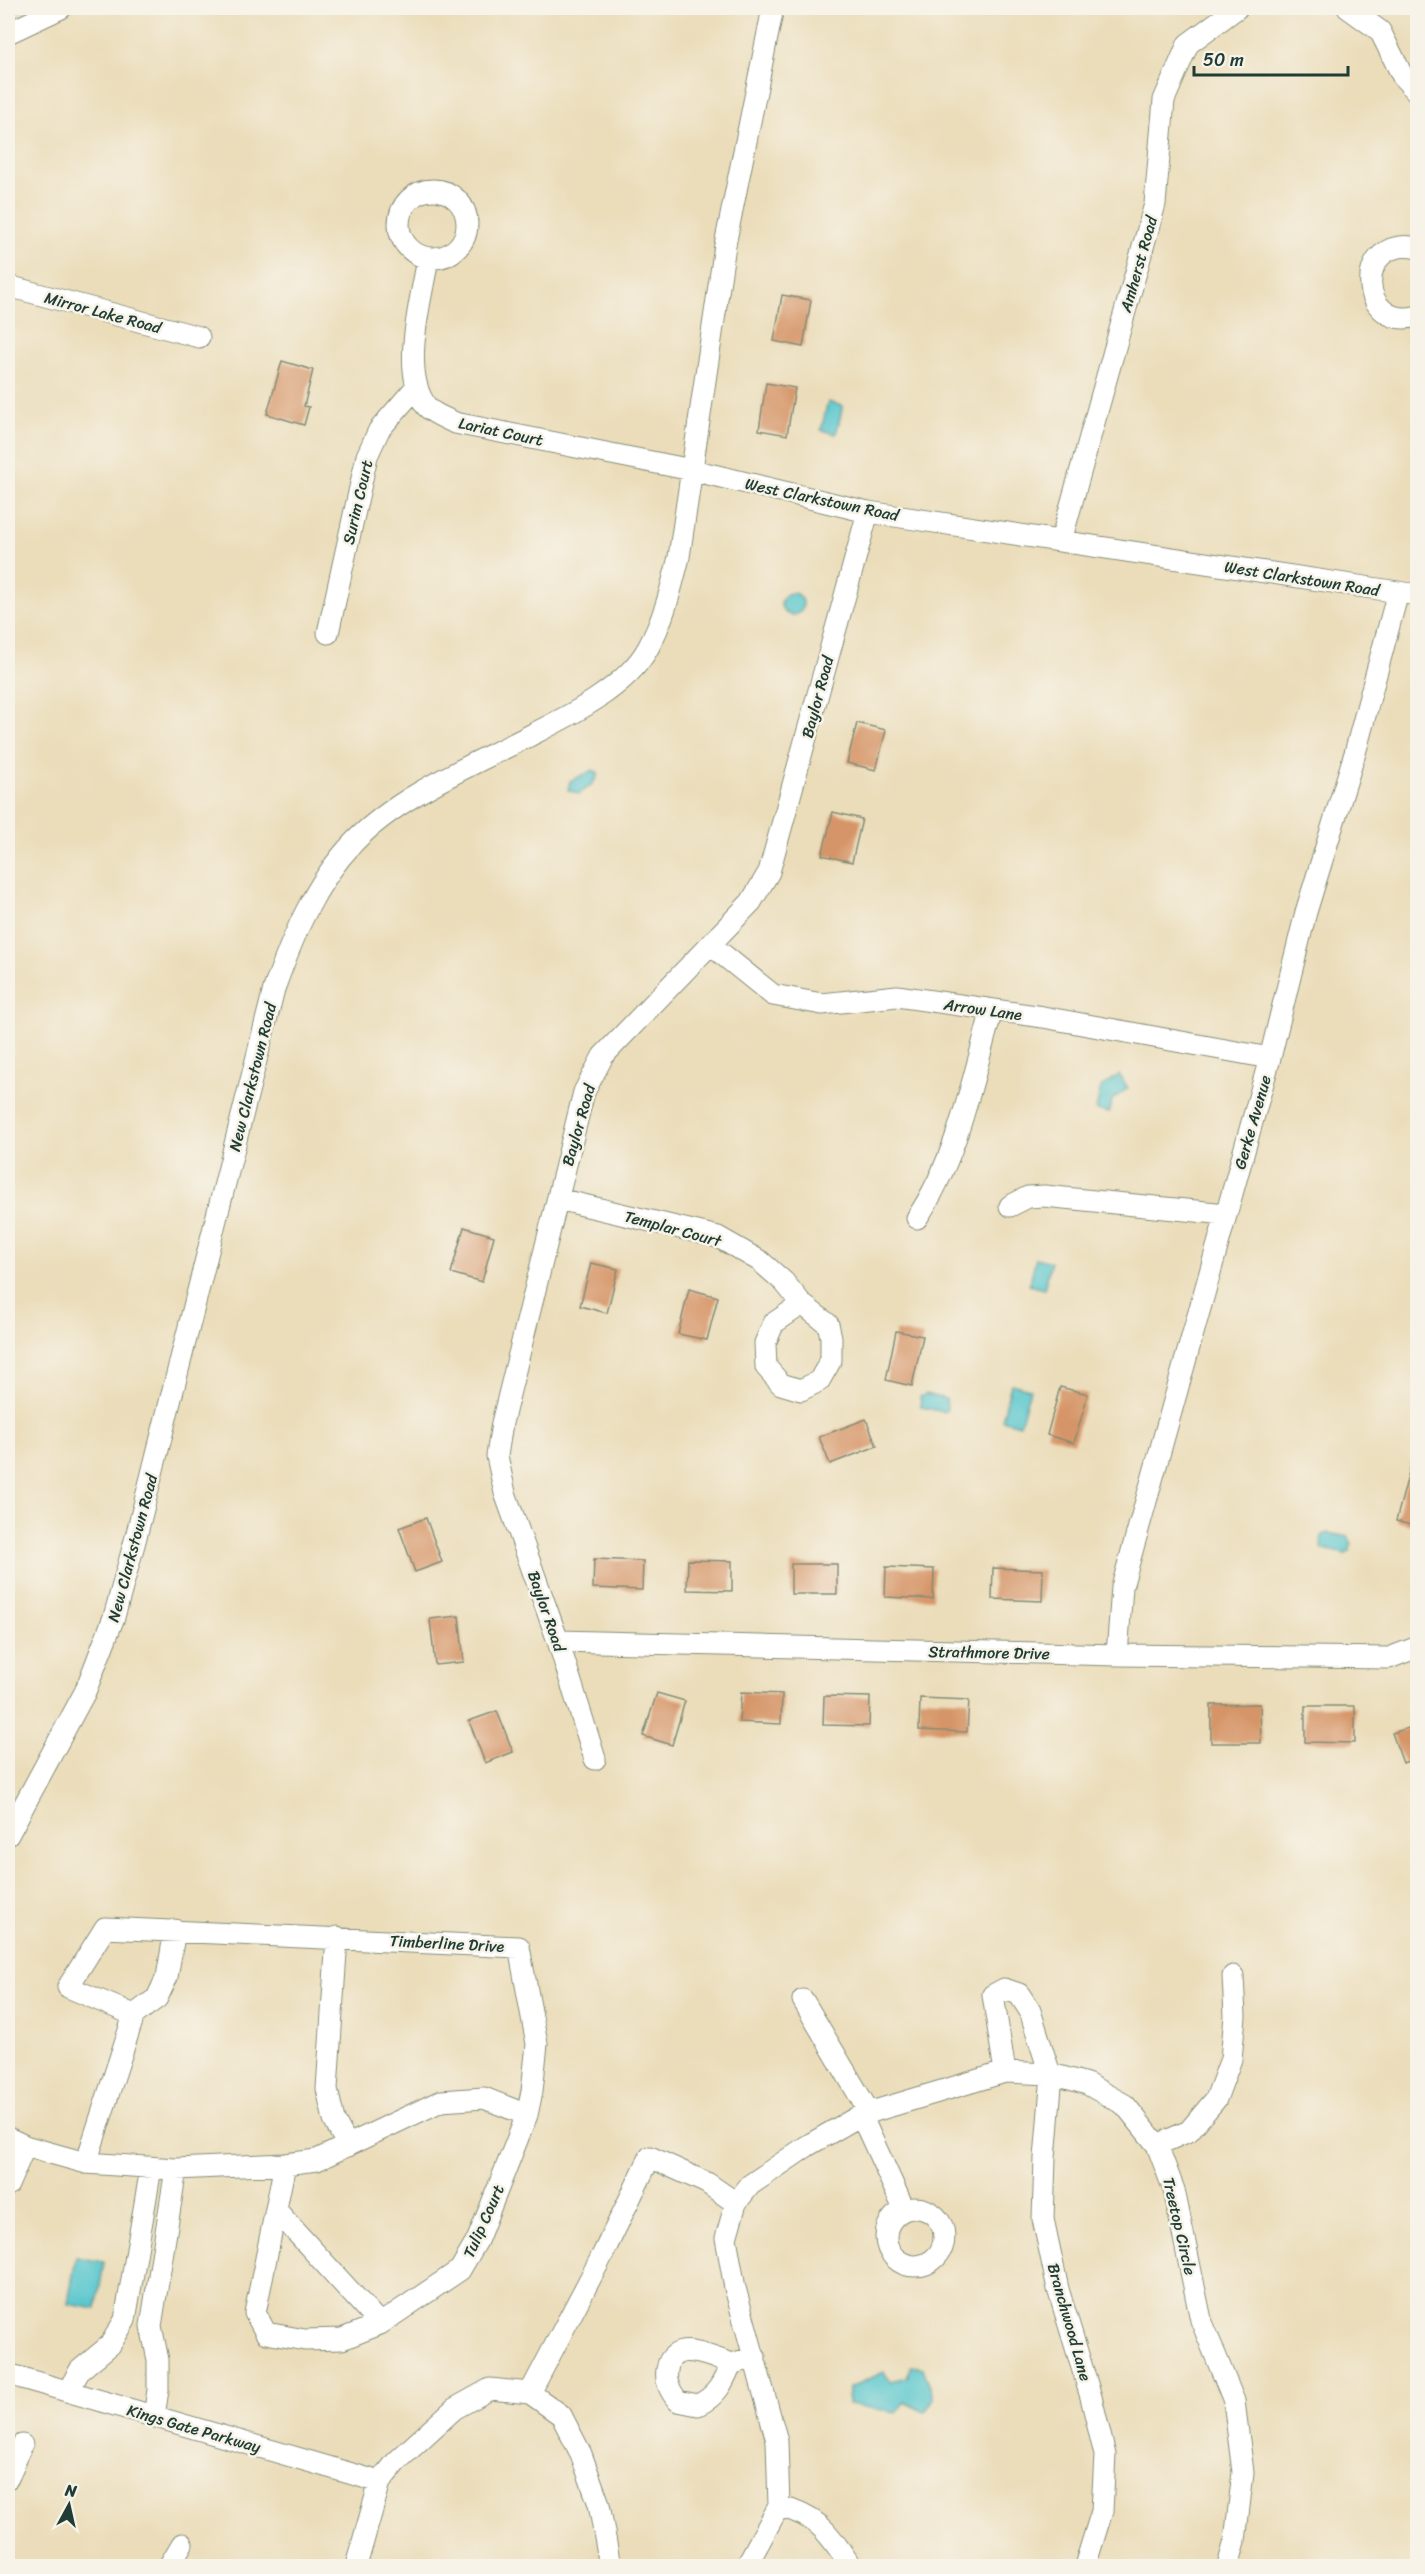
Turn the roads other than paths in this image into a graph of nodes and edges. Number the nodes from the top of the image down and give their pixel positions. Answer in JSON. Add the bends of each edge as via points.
{"nodes":[{"id":1,"x":61,"y":8,"type":"edge"},
{"id":2,"x":773,"y":8,"type":"edge"},
{"id":3,"x":1237,"y":8,"type":"edge"},
{"id":4,"x":1348,"y":8,"type":"edge"},
{"id":5,"x":8,"y":33,"type":"edge"},
{"id":6,"x":1418,"y":93,"type":"edge"},
{"id":7,"x":1417,"y":247,"type":"edge"},
{"id":8,"x":428,"y":258,"type":"dead end"},
{"id":9,"x":8,"y":286,"type":"edge"},
{"id":10,"x":1418,"y":316,"type":"edge"},
{"id":11,"x":199,"y":337,"type":"dead end"},
{"id":12,"x":417,"y":386,"type":"junction"},
{"id":13,"x":692,"y":470,"type":"junction"},
{"id":14,"x":868,"y":512,"type":"junction"},
{"id":15,"x":1060,"y":541,"type":"junction"},
{"id":16,"x":1408,"y":594,"type":"edge"},
{"id":17,"x":328,"y":633,"type":"dead end"},
{"id":18,"x":711,"y":945,"type":"junction"},
{"id":19,"x":992,"y":1010,"type":"junction"},
{"id":20,"x":1270,"y":1058,"type":"junction"},
{"id":21,"x":558,"y":1199,"type":"junction"},
{"id":22,"x":1010,"y":1206,"type":"dead end"},
{"id":23,"x":1226,"y":1214,"type":"junction"},
{"id":24,"x":917,"y":1218,"type":"dead end"},
{"id":25,"x":802,"y":1304,"type":"dead end"},
{"id":26,"x":558,"y":1641,"type":"junction"},
{"id":27,"x":1418,"y":1647,"type":"edge"},
{"id":28,"x":1117,"y":1655,"type":"junction"},
{"id":29,"x":596,"y":1759,"type":"dead end"},
{"id":30,"x":8,"y":1835,"type":"edge"},
{"id":31,"x":175,"y":1930,"type":"junction"},
{"id":32,"x":337,"y":1938,"type":"junction"},
{"id":33,"x":1233,"y":1976,"type":"dead end"},
{"id":34,"x":803,"y":2000,"type":"dead end"},
{"id":35,"x":134,"y":2015,"type":"junction"},
{"id":36,"x":1005,"y":2072,"type":"junction"},
{"id":37,"x":1051,"y":2074,"type":"junction"},
{"id":38,"x":865,"y":2114,"type":"junction"},
{"id":39,"x":527,"y":2115,"type":"junction"},
{"id":40,"x":16,"y":2142,"type":"edge"},
{"id":41,"x":1157,"y":2145,"type":"junction"},
{"id":42,"x":348,"y":2146,"type":"junction"},
{"id":43,"x":86,"y":2163,"type":"junction"},
{"id":44,"x":285,"y":2164,"type":"junction"},
{"id":45,"x":151,"y":2168,"type":"junction"},
{"id":46,"x":176,"y":2169,"type":"junction"},
{"id":47,"x":8,"y":2185,"type":"edge"},
{"id":48,"x":736,"y":2203,"type":"junction"},
{"id":49,"x":904,"y":2209,"type":"dead end"},
{"id":50,"x":276,"y":2210,"type":"junction"},
{"id":51,"x":380,"y":2324,"type":"junction"},
{"id":52,"x":755,"y":2357,"type":"junction"},
{"id":53,"x":731,"y":2364,"type":"dead end"},
{"id":54,"x":8,"y":2374,"type":"edge"},
{"id":55,"x":68,"y":2391,"type":"junction"},
{"id":56,"x":530,"y":2393,"type":"junction"},
{"id":57,"x":154,"y":2416,"type":"junction"},
{"id":58,"x":22,"y":2445,"type":"dead end"},
{"id":59,"x":8,"y":2478,"type":"edge"},
{"id":60,"x":380,"y":2482,"type":"junction"},
{"id":61,"x":779,"y":2506,"type":"junction"},
{"id":62,"x":182,"y":2544,"type":"dead end"},
{"id":63,"x":169,"y":2566,"type":"edge"},
{"id":64,"x":356,"y":2566,"type":"edge"},
{"id":65,"x":610,"y":2566,"type":"edge"},
{"id":66,"x":748,"y":2566,"type":"edge"},
{"id":67,"x":852,"y":2566,"type":"edge"},
{"id":68,"x":1085,"y":2566,"type":"edge"},
{"id":69,"x":1228,"y":2566,"type":"edge"}],
"edges":[{"from":1,"to":5,"type":"street"},
{"from":2,"to":13,"type":"street","via":[[725,245]]},
{"from":3,"to":15,"type":"street","name":"Amherst Road","via":[[1188,44],[1164,100],[1155,204]]},
{"from":4,"to":6,"type":"street","via":[[1380,31],[1403,77]]},
{"from":7,"to":10,"type":"street","via":[[1386,252],[1377,259],[1370,279],[1374,300],[1380,308],[1400,318]]},
{"from":8,"to":12,"type":"street","name":"Lariat Court","via":[[412,354]]},
{"from":9,"to":11,"type":"street","name":"Mirror Lake Road"},
{"from":12,"to":13,"type":"street","name":"Lariat Court","via":[[428,408],[455,423]]},
{"from":12,"to":17,"type":"street","name":"Surim Court","via":[[379,430],[367,456]]},
{"from":13,"to":14,"type":"street","name":"West Clarkstown Road"},
{"from":13,"to":30,"type":"street","name":"New Clarkstown Road","via":[[679,557],[667,605],[647,650],[615,686],[573,714],[392,810],[354,843],[325,878],[293,935],[274,989],[114,1617],[85,1692]]},
{"from":14,"to":15,"type":"street","name":"West Clarkstown Road"},
{"from":14,"to":18,"type":"street","name":"Baylor Road","via":[[769,872],[751,902]]},
{"from":15,"to":16,"type":"street","name":"West Clarkstown Road"},
{"from":16,"to":20,"type":"street","name":"Gerke Avenue","via":[[1306,912]]},
{"from":18,"to":19,"type":"street","name":"Arrow Lane","via":[[773,995],[822,1004],[897,996]]},
{"from":18,"to":21,"type":"street","name":"Baylor Road","via":[[603,1056],[584,1092]]},
{"from":19,"to":20,"type":"street","name":"Arrow Lane"},
{"from":19,"to":24,"type":"street","via":[[950,1155]]},
{"from":20,"to":23,"type":"street","name":"Gerke Avenue"},
{"from":21,"to":25,"type":"street","name":"Templar Court","via":[[718,1237],[760,1261]]},
{"from":21,"to":26,"type":"street","name":"Baylor Road","via":[[497,1456],[506,1493]]},
{"from":22,"to":23,"type":"street","via":[[1028,1197],[1044,1196]]},
{"from":23,"to":28,"type":"street","name":"Gerke Avenue","via":[[1122,1587]]},
{"from":26,"to":28,"type":"street","name":"Strathmore Drive"},
{"from":26,"to":29,"type":"street","name":"Baylor Road"},
{"from":27,"to":28,"type":"street","name":"Strathmore Drive","via":[[1389,1658]]},
{"from":31,"to":32,"type":"street","name":"Timberline Drive"},
{"from":31,"to":35,"type":"street","via":[[166,1977],[157,1998]]},
{"from":31,"to":35,"type":"street","name":"Timberline Drive","via":[[105,1928],[68,1987]]},
{"from":32,"to":39,"type":"street","name":"Timberline Drive","via":[[519,1947],[537,2044]]},
{"from":32,"to":42,"type":"street","via":[[327,2089],[334,2120]]},
{"from":33,"to":41,"type":"street","via":[[1231,2059],[1216,2099],[1189,2131]]},
{"from":34,"to":38,"type":"street"},
{"from":35,"to":43,"type":"street"},
{"from":36,"to":37,"type":"street","name":"Treetop Circle"},
{"from":36,"to":37,"type":"street","via":[[993,1995],[1004,1989],[1019,1994],[1030,2012]]},
{"from":36,"to":38,"type":"street","name":"Treetop Circle"},
{"from":37,"to":41,"type":"street","name":"Treetop Circle","via":[[1087,2084],[1125,2105]]},
{"from":37,"to":68,"type":"street","name":"Branchwood Lane","via":[[1043,2219],[1058,2289],[1105,2455],[1102,2511]]},
{"from":38,"to":48,"type":"street","name":"Treetop Circle","via":[[807,2146],[750,2185]]},
{"from":38,"to":49,"type":"street"},
{"from":39,"to":42,"type":"street","via":[[484,2098],[441,2101]]},
{"from":39,"to":51,"type":"street","name":"Tulip Court","via":[[477,2241],[460,2270]]},
{"from":40,"to":43,"type":"street"},
{"from":40,"to":47,"type":"street"},
{"from":41,"to":69,"type":"street","name":"Treetop Circle","via":[[1174,2190],[1201,2320],[1234,2401],[1243,2472]]},
{"from":42,"to":44,"type":"street","via":[[317,2160]]},
{"from":43,"to":45,"type":"street"},
{"from":44,"to":46,"type":"street"},
{"from":44,"to":50,"type":"street","name":"Tulip Court"},
{"from":45,"to":46,"type":"street"},
{"from":45,"to":55,"type":"street","via":[[125,2320],[110,2345],[80,2370]]},
{"from":46,"to":57,"type":"street","via":[[152,2326],[158,2360]]},
{"from":48,"to":52,"type":"street","name":"Treetop Circle","via":[[726,2238],[735,2288]]},
{"from":48,"to":56,"type":"street","via":[[707,2183],[650,2157]]},
{"from":50,"to":51,"type":"street"},
{"from":50,"to":51,"type":"street","name":"Tulip Court","via":[[255,2313],[266,2333],[305,2340],[342,2339]]},
{"from":52,"to":53,"type":"street"},
{"from":52,"to":61,"type":"street","name":"Treetop Circle","via":[[777,2441]]},
{"from":54,"to":55,"type":"street","name":"Kings Gate Parkway"},
{"from":55,"to":57,"type":"street","name":"Kings Gate Parkway"},
{"from":56,"to":60,"type":"street","via":[[490,2389],[454,2409],[396,2462]]},
{"from":56,"to":65,"type":"street","via":[[561,2415],[581,2454],[599,2504]]},
{"from":57,"to":60,"type":"street","name":"Kings Gate Parkway"},
{"from":58,"to":59,"type":"street"},
{"from":60,"to":64,"type":"street"},
{"from":61,"to":66,"type":"street"},
{"from":61,"to":67,"type":"street","via":[[805,2514],[826,2531]]},
{"from":62,"to":63,"type":"street"}]}
